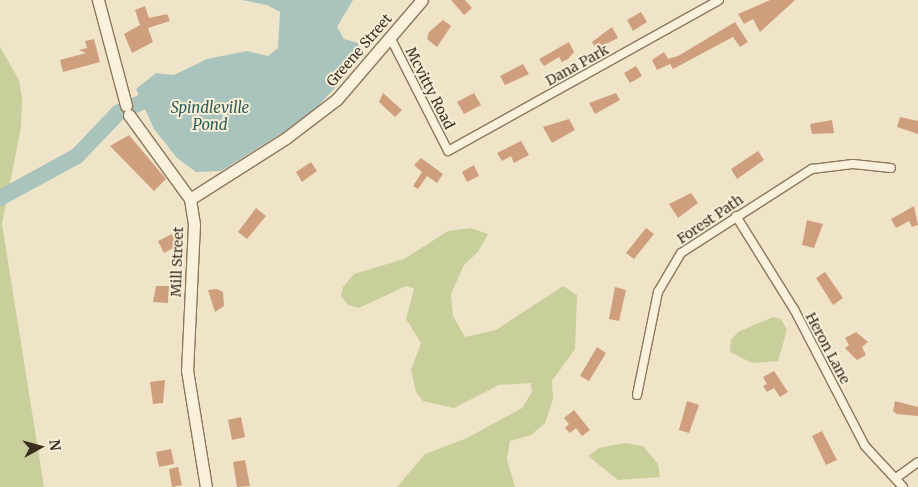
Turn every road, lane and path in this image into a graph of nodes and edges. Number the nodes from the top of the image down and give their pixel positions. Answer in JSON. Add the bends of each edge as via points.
{"nodes":[{"id":1,"x":98,"y":0,"type":"edge"},
{"id":2,"x":422,"y":0,"type":"edge"},
{"id":3,"x":719,"y":0,"type":"edge"},
{"id":4,"x":390,"y":37,"type":"junction"},
{"id":5,"x":448,"y":151,"type":"joint"},
{"id":6,"x":892,"y":168,"type":"dead end"},
{"id":7,"x":190,"y":199,"type":"junction"},
{"id":8,"x":736,"y":216,"type":"junction"},
{"id":9,"x":637,"y":395,"type":"dead end"},
{"id":10,"x":918,"y":462,"type":"edge"},
{"id":11,"x":896,"y":478,"type":"junction"},
{"id":12,"x":206,"y":487,"type":"edge"},
{"id":13,"x":903,"y":487,"type":"edge"}],
"edges":[{"from":1,"to":7,"type":"street","name":"Mill Street","via":[[127,110]]},
{"from":2,"to":4,"type":"street","name":"Greene Street"},
{"from":3,"to":5,"type":"street","name":"Dana Park"},
{"from":4,"to":5,"type":"street","name":"Mcvitty Road"},
{"from":4,"to":7,"type":"street","name":"Greene Street","via":[[349,87],[319,114]]},
{"from":6,"to":8,"type":"street","name":"Forest Path","via":[[820,167]]},
{"from":7,"to":12,"type":"street","name":"Mill Street","via":[[194,224],[187,370]]},
{"from":8,"to":9,"type":"street","name":"Forest Path","via":[[691,244],[664,277]]},
{"from":8,"to":11,"type":"street","name":"Heron Lane","via":[[794,309],[866,446]]},
{"from":10,"to":11,"type":"street"},
{"from":11,"to":13,"type":"street","name":"Heron Lane"}]}
